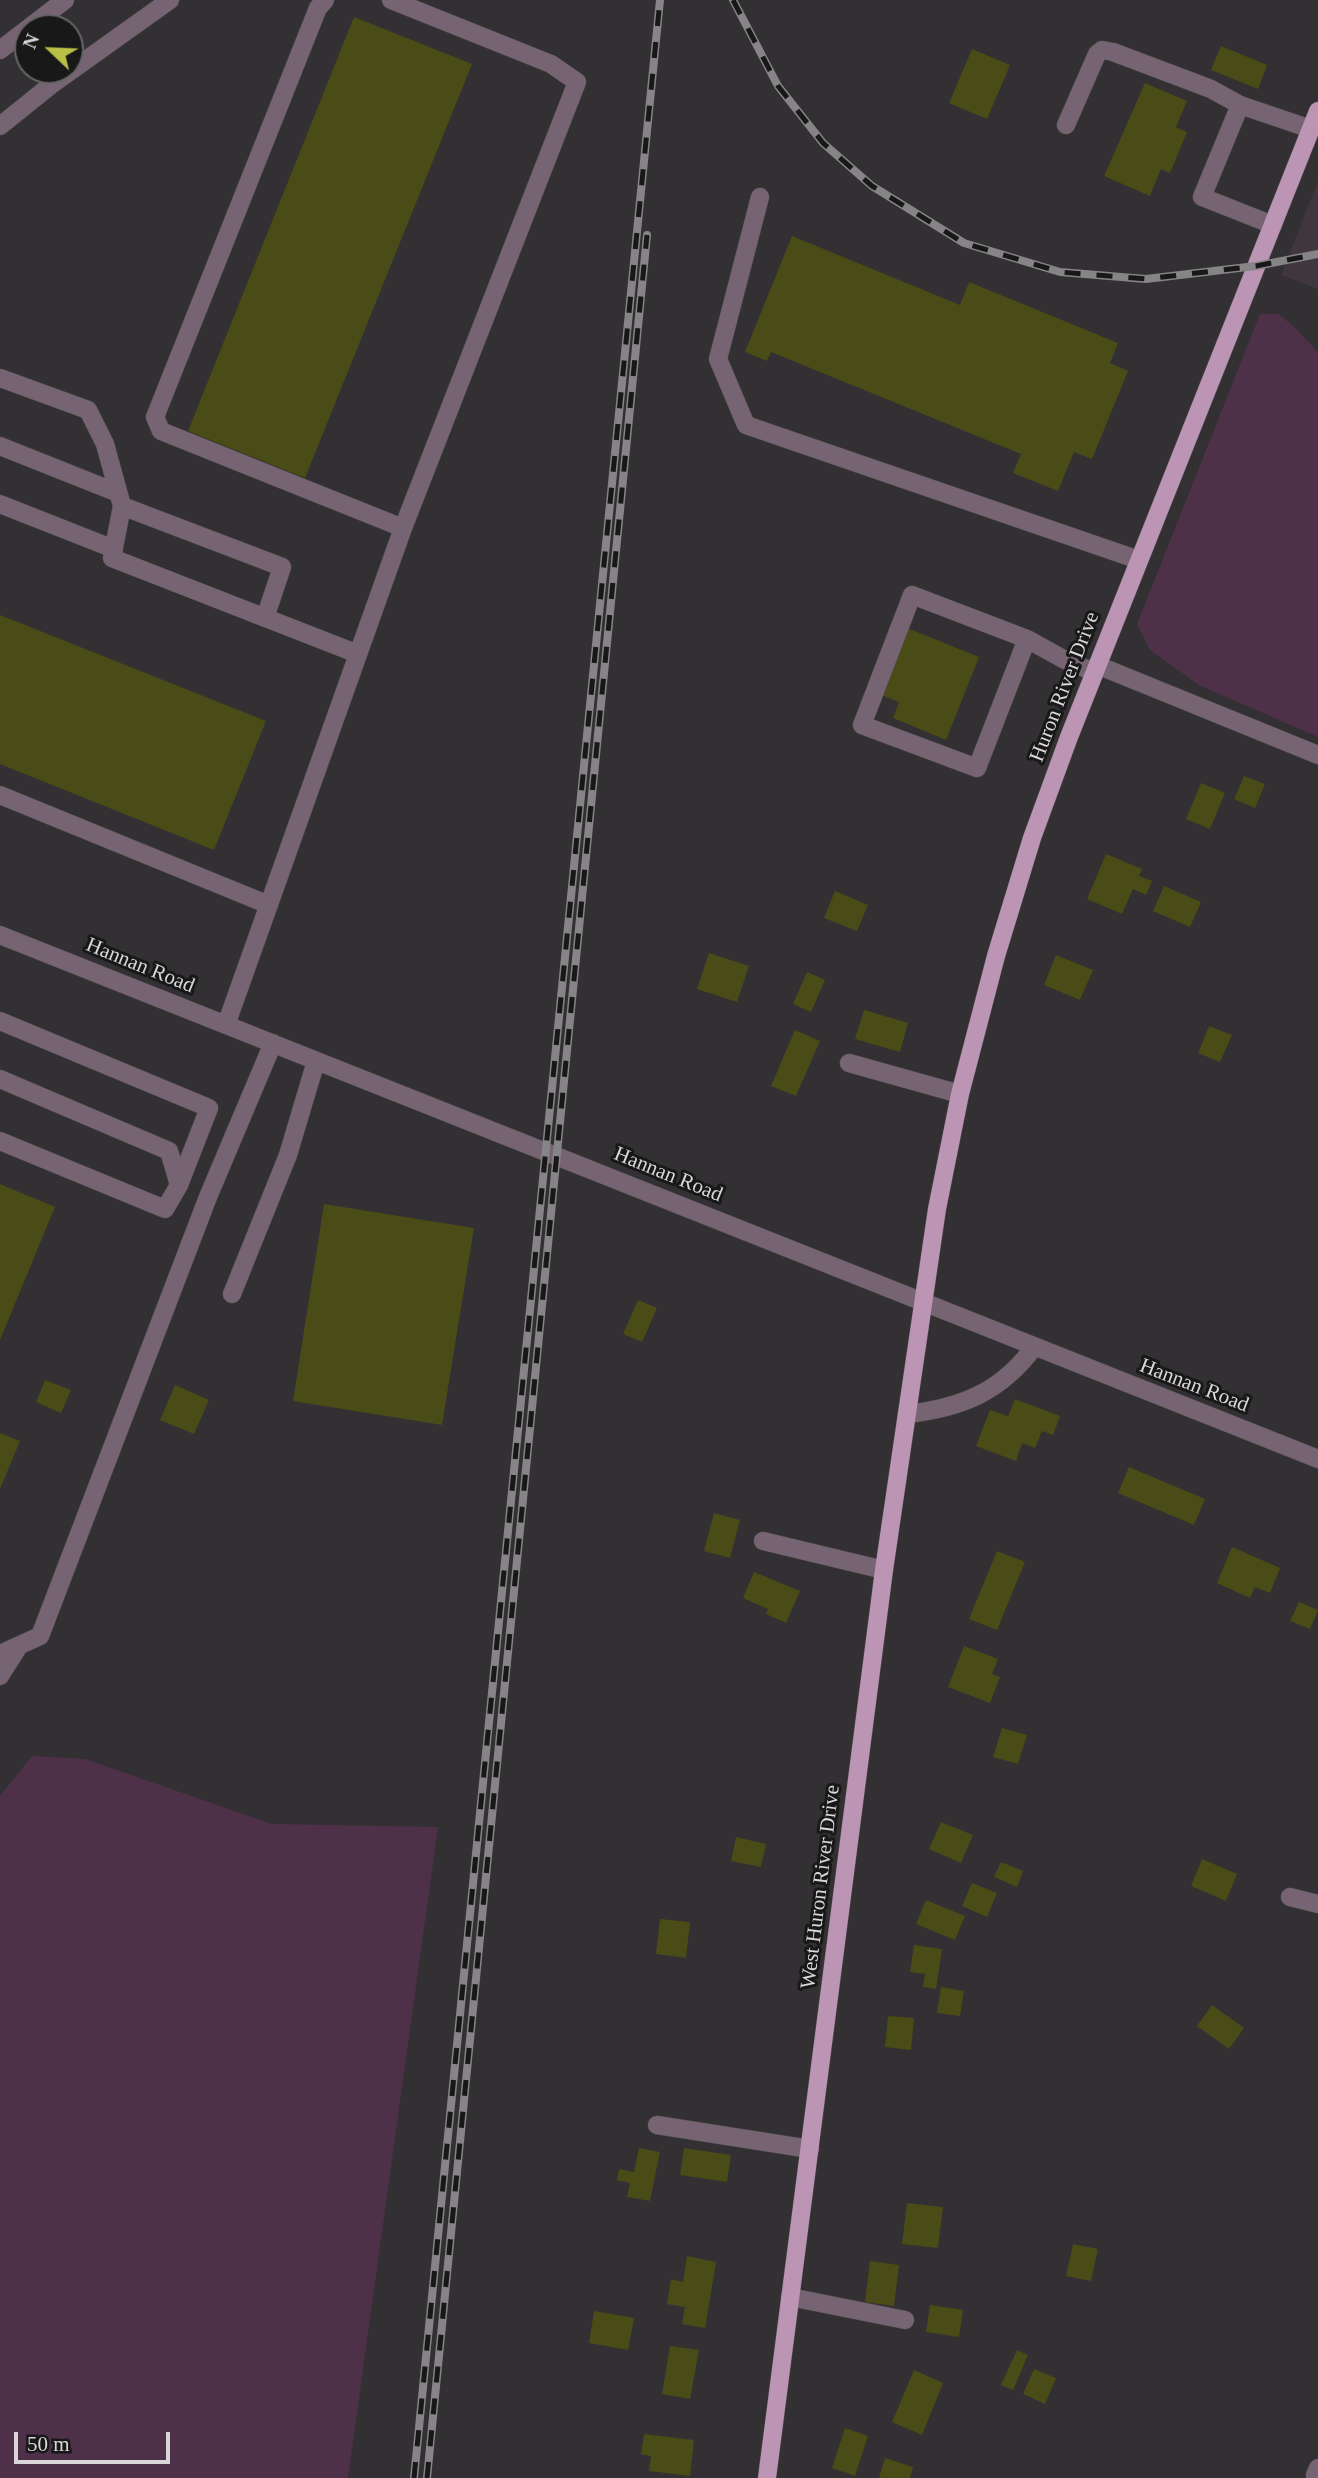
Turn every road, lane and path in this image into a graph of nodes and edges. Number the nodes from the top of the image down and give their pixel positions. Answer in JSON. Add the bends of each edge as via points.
{"nodes":[{"id":1,"x":65,"y":0,"type":"edge"},
{"id":2,"x":170,"y":0,"type":"edge"},
{"id":3,"x":326,"y":0,"type":"edge"},
{"id":4,"x":391,"y":0,"type":"edge"},
{"id":5,"x":0,"y":50,"type":"edge"},
{"id":6,"x":1240,"y":105,"type":"junction"},
{"id":7,"x":1318,"y":111,"type":"edge"},
{"id":8,"x":1066,"y":125,"type":"dead end"},
{"id":9,"x":0,"y":126,"type":"edge"},
{"id":10,"x":1311,"y":129,"type":"junction"},
{"id":11,"x":760,"y":197,"type":"dead end"},
{"id":12,"x":1273,"y":225,"type":"junction"},
{"id":13,"x":0,"y":377,"type":"edge"},
{"id":14,"x":0,"y":446,"type":"edge"},
{"id":15,"x":120,"y":500,"type":"junction"},
{"id":16,"x":0,"y":504,"type":"edge"},
{"id":17,"x":403,"y":528,"type":"junction"},
{"id":18,"x":114,"y":549,"type":"junction"},
{"id":19,"x":1139,"y":560,"type":"junction"},
{"id":20,"x":265,"y":618,"type":"junction"},
{"id":21,"x":1027,"y":639,"type":"junction"},
{"id":22,"x":358,"y":654,"type":"junction"},
{"id":23,"x":1095,"y":669,"type":"junction"},
{"id":24,"x":1318,"y":755,"type":"edge"},
{"id":25,"x":0,"y":795,"type":"edge"},
{"id":26,"x":269,"y":905,"type":"junction"},
{"id":27,"x":0,"y":935,"type":"edge"},
{"id":28,"x":0,"y":1021,"type":"edge"},
{"id":29,"x":226,"y":1025,"type":"junction"},
{"id":30,"x":273,"y":1043,"type":"junction"},
{"id":31,"x":316,"y":1060,"type":"junction"},
{"id":32,"x":849,"y":1063,"type":"dead end"},
{"id":33,"x":0,"y":1079,"type":"edge"},
{"id":34,"x":960,"y":1094,"type":"junction"},
{"id":35,"x":0,"y":1142,"type":"edge"},
{"id":36,"x":179,"y":1185,"type":"junction"},
{"id":37,"x":208,"y":1197,"type":"junction"},
{"id":38,"x":232,"y":1294,"type":"dead end"},
{"id":39,"x":922,"y":1301,"type":"junction"},
{"id":40,"x":1034,"y":1347,"type":"junction"},
{"id":41,"x":907,"y":1414,"type":"junction"},
{"id":42,"x":1318,"y":1459,"type":"edge"},
{"id":43,"x":763,"y":1541,"type":"dead end"},
{"id":44,"x":884,"y":1570,"type":"junction"},
{"id":45,"x":19,"y":1646,"type":"junction"},
{"id":46,"x":0,"y":1654,"type":"edge"},
{"id":47,"x":0,"y":1676,"type":"edge"},
{"id":48,"x":1290,"y":1897,"type":"dead end"},
{"id":49,"x":1318,"y":1904,"type":"edge"},
{"id":50,"x":657,"y":2125,"type":"dead end"},
{"id":51,"x":810,"y":2149,"type":"junction"},
{"id":52,"x":790,"y":2297,"type":"junction"},
{"id":53,"x":905,"y":2320,"type":"dead end"},
{"id":54,"x":767,"y":2478,"type":"edge"}],
"edges":[{"from":1,"to":5,"type":"street"},
{"from":2,"to":9,"type":"street"},
{"from":3,"to":17,"type":"street","via":[[318,8],[155,417],[161,431]]},
{"from":4,"to":17,"type":"street","via":[[551,64],[577,82]]},
{"from":6,"to":8,"type":"street","via":[[1211,89],[1102,50]]},
{"from":6,"to":10,"type":"street"},
{"from":6,"to":12,"type":"street","via":[[1202,197]]},
{"from":7,"to":10,"type":"main road","name":"Huron River Drive"},
{"from":10,"to":12,"type":"main road","name":"Huron River Drive"},
{"from":11,"to":19,"type":"street","via":[[718,359],[746,425]]},
{"from":12,"to":19,"type":"main road","name":"Huron River Drive"},
{"from":13,"to":15,"type":"street","via":[[88,410],[105,444]]},
{"from":14,"to":15,"type":"street"},
{"from":15,"to":18,"type":"street"},
{"from":15,"to":20,"type":"street","via":[[282,566]]},
{"from":16,"to":18,"type":"street"},
{"from":17,"to":22,"type":"street"},
{"from":18,"to":20,"type":"street","via":[[112,558]]},
{"from":19,"to":23,"type":"main road","name":"Huron River Drive"},
{"from":20,"to":22,"type":"street"},
{"from":21,"to":21,"type":"street","via":[[912,595],[862,725],[977,768]]},
{"from":21,"to":23,"type":"street","via":[[1065,660]]},
{"from":22,"to":26,"type":"street"},
{"from":23,"to":24,"type":"street"},
{"from":23,"to":34,"type":"main road","name":"Huron River Drive","via":[[1032,838]]},
{"from":25,"to":26,"type":"street"},
{"from":26,"to":29,"type":"street"},
{"from":27,"to":29,"type":"street","name":"Hannan Road"},
{"from":28,"to":36,"type":"street","via":[[209,1108]]},
{"from":29,"to":30,"type":"street","name":"Hannan Road"},
{"from":30,"to":31,"type":"street","name":"Hannan Road"},
{"from":30,"to":37,"type":"street"},
{"from":31,"to":38,"type":"street","via":[[288,1155]]},
{"from":31,"to":39,"type":"street","name":"Hannan Road"},
{"from":32,"to":34,"type":"street"},
{"from":33,"to":36,"type":"street","via":[[169,1152]]},
{"from":34,"to":39,"type":"main road","name":"Huron River Drive"},
{"from":35,"to":36,"type":"street","via":[[165,1209]]},
{"from":36,"to":37,"type":"street"},
{"from":37,"to":45,"type":"street","via":[[40,1636]]},
{"from":39,"to":40,"type":"street","name":"Hannan Road"},
{"from":39,"to":41,"type":"main road","name":"West Huron River Drive"},
{"from":40,"to":41,"type":"street","via":[[1020,1366],[958,1405]]},
{"from":40,"to":42,"type":"street","name":"Hannan Road"},
{"from":41,"to":44,"type":"main road","name":"West Huron River Drive"},
{"from":43,"to":44,"type":"street"},
{"from":44,"to":51,"type":"main road","name":"West Huron River Drive"},
{"from":45,"to":46,"type":"street"},
{"from":45,"to":47,"type":"street"},
{"from":48,"to":49,"type":"street"},
{"from":50,"to":51,"type":"street"},
{"from":51,"to":52,"type":"main road","name":"West Huron River Drive"},
{"from":52,"to":53,"type":"street"},
{"from":52,"to":54,"type":"main road","name":"West Huron River Drive"}]}
